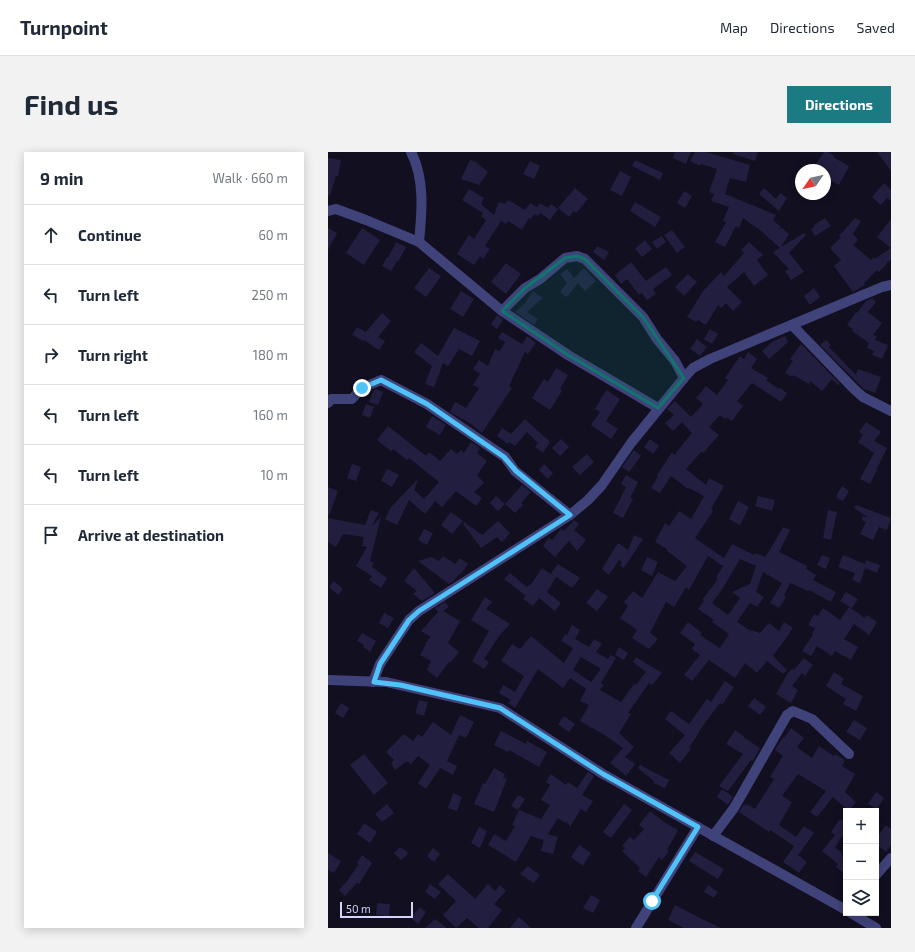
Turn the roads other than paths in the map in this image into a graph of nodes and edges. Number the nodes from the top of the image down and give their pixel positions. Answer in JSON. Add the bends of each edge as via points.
{"nodes":[{"id":1,"x":411,"y":152,"type":"edge"},
{"id":2,"x":328,"y":211,"type":"edge"},
{"id":3,"x":419,"y":242,"type":"junction"},
{"id":4,"x":891,"y":285,"type":"edge"},
{"id":5,"x":502,"y":311,"type":"junction"},
{"id":6,"x":792,"y":326,"type":"junction"},
{"id":7,"x":684,"y":378,"type":"junction"},
{"id":8,"x":328,"y":403,"type":"edge"},
{"id":9,"x":658,"y":408,"type":"junction"},
{"id":10,"x":891,"y":411,"type":"edge"},
{"id":11,"x":570,"y":515,"type":"junction"},
{"id":12,"x":328,"y":680,"type":"edge"},
{"id":13,"x":374,"y":682,"type":"junction"},
{"id":14,"x":849,"y":754,"type":"dead end"},
{"id":15,"x":698,"y":827,"type":"junction"},
{"id":16,"x":713,"y":836,"type":"junction"},
{"id":17,"x":891,"y":858,"type":"edge"},
{"id":18,"x":879,"y":872,"type":"edge"},
{"id":19,"x":843,"y":908,"type":"edge"},
{"id":20,"x":857,"y":916,"type":"edge"},
{"id":21,"x":636,"y":928,"type":"edge"},
{"id":22,"x":876,"y":928,"type":"edge"}],
"edges":[{"from":1,"to":3,"type":"street","via":[[419,173],[422,213]]},
{"from":2,"to":3,"type":"street","via":[[336,209]]},
{"from":3,"to":5,"type":"street"},
{"from":4,"to":6,"type":"street"},
{"from":5,"to":7,"type":"street","via":[[525,288],[565,258],[581,257],[643,317],[675,361]]},
{"from":5,"to":9,"type":"street","via":[[568,355]]},
{"from":6,"to":7,"type":"street","via":[[710,359],[693,368]]},
{"from":6,"to":10,"type":"street","via":[[863,397]]},
{"from":7,"to":9,"type":"street"},
{"from":8,"to":11,"type":"street","via":[[332,399],[352,399],[362,388],[381,380],[427,404],[504,457],[516,471]]},
{"from":9,"to":11,"type":"street","via":[[602,485]]},
{"from":11,"to":13,"type":"street","via":[[419,611],[409,620],[380,664]]},
{"from":12,"to":13,"type":"street"},
{"from":13,"to":15,"type":"street","via":[[400,685],[500,708],[603,774]]},
{"from":14,"to":16,"type":"street","via":[[812,719],[793,711],[787,715],[734,808]]},
{"from":15,"to":16,"type":"street"},
{"from":15,"to":21,"type":"street"},
{"from":16,"to":19,"type":"street"},
{"from":17,"to":18,"type":"street"},
{"from":20,"to":22,"type":"street"}]}
